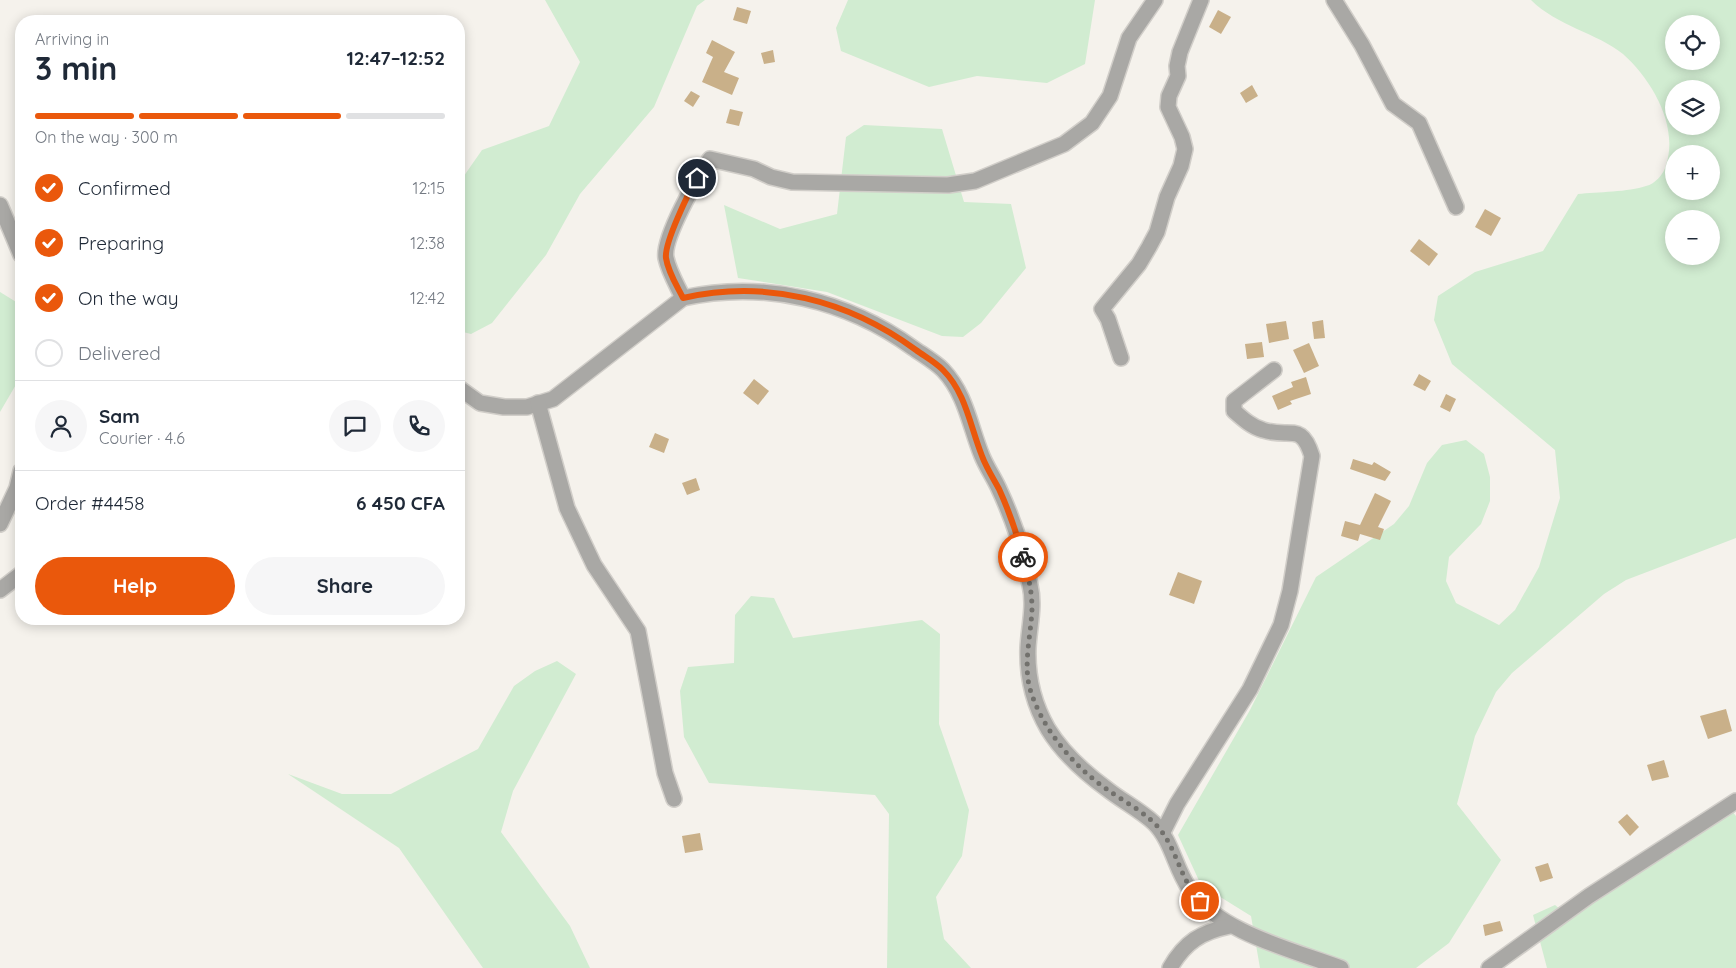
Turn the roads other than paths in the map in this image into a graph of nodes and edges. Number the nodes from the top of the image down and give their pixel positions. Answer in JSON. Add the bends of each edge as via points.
{"nodes":[{"id":1,"x":1155,"y":0,"type":"edge"},
{"id":2,"x":1201,"y":0,"type":"edge"},
{"id":3,"x":1334,"y":0,"type":"edge"},
{"id":4,"x":0,"y":205,"type":"edge"},
{"id":5,"x":1456,"y":208,"type":"dead end"},
{"id":6,"x":15,"y":241,"type":"edge"},
{"id":7,"x":683,"y":298,"type":"junction"},
{"id":8,"x":1121,"y":358,"type":"dead end"},
{"id":9,"x":1274,"y":370,"type":"dead end"},
{"id":10,"x":465,"y":392,"type":"edge"},
{"id":11,"x":538,"y":403,"type":"junction"},
{"id":12,"x":15,"y":492,"type":"edge"},
{"id":13,"x":0,"y":524,"type":"edge"},
{"id":14,"x":15,"y":579,"type":"edge"},
{"id":15,"x":0,"y":590,"type":"edge"},
{"id":16,"x":674,"y":799,"type":"dead end"},
{"id":17,"x":1736,"y":801,"type":"edge"},
{"id":18,"x":1163,"y":832,"type":"junction"},
{"id":19,"x":1230,"y":926,"type":"junction"},
{"id":20,"x":1170,"y":968,"type":"edge"},
{"id":21,"x":1341,"y":968,"type":"edge"},
{"id":22,"x":1489,"y":968,"type":"edge"}],
"edges":[{"from":1,"to":7,"type":"street","via":[[1128,38],[1110,96],[1092,123],[1064,144],[974,181],[948,184],[792,182],[710,159],[678,214],[665,256]]},
{"from":2,"to":8,"type":"street","via":[[1180,52],[1178,76],[1169,96],[1168,107],[1185,149],[1181,166],[1149,248],[1102,309]]},
{"from":3,"to":5,"type":"street","via":[[1393,104],[1418,123]]},
{"from":4,"to":6,"type":"street"},
{"from":7,"to":11,"type":"street","via":[[553,399]]},
{"from":7,"to":18,"type":"street","via":[[740,289],[774,291],[819,302],[856,314],[893,333],[943,370],[966,410],[982,456],[1019,540],[1031,587],[1030,688],[1048,729],[1075,763]]},
{"from":9,"to":18,"type":"street","via":[[1234,401],[1234,411],[1264,431],[1300,434],[1307,440],[1312,456],[1290,591],[1281,625],[1250,689],[1177,804]]},
{"from":10,"to":11,"type":"street","via":[[480,403],[504,407],[526,407]]},
{"from":11,"to":16,"type":"street","via":[[567,508],[594,565],[638,631],[665,773]]},
{"from":12,"to":13,"type":"street"},
{"from":14,"to":15,"type":"street"},
{"from":17,"to":22,"type":"street","via":[[1589,896]]},
{"from":18,"to":19,"type":"street","via":[[1189,889],[1212,914]]},
{"from":19,"to":20,"type":"street","via":[[1210,930],[1189,942]]},
{"from":19,"to":21,"type":"street"}]}
